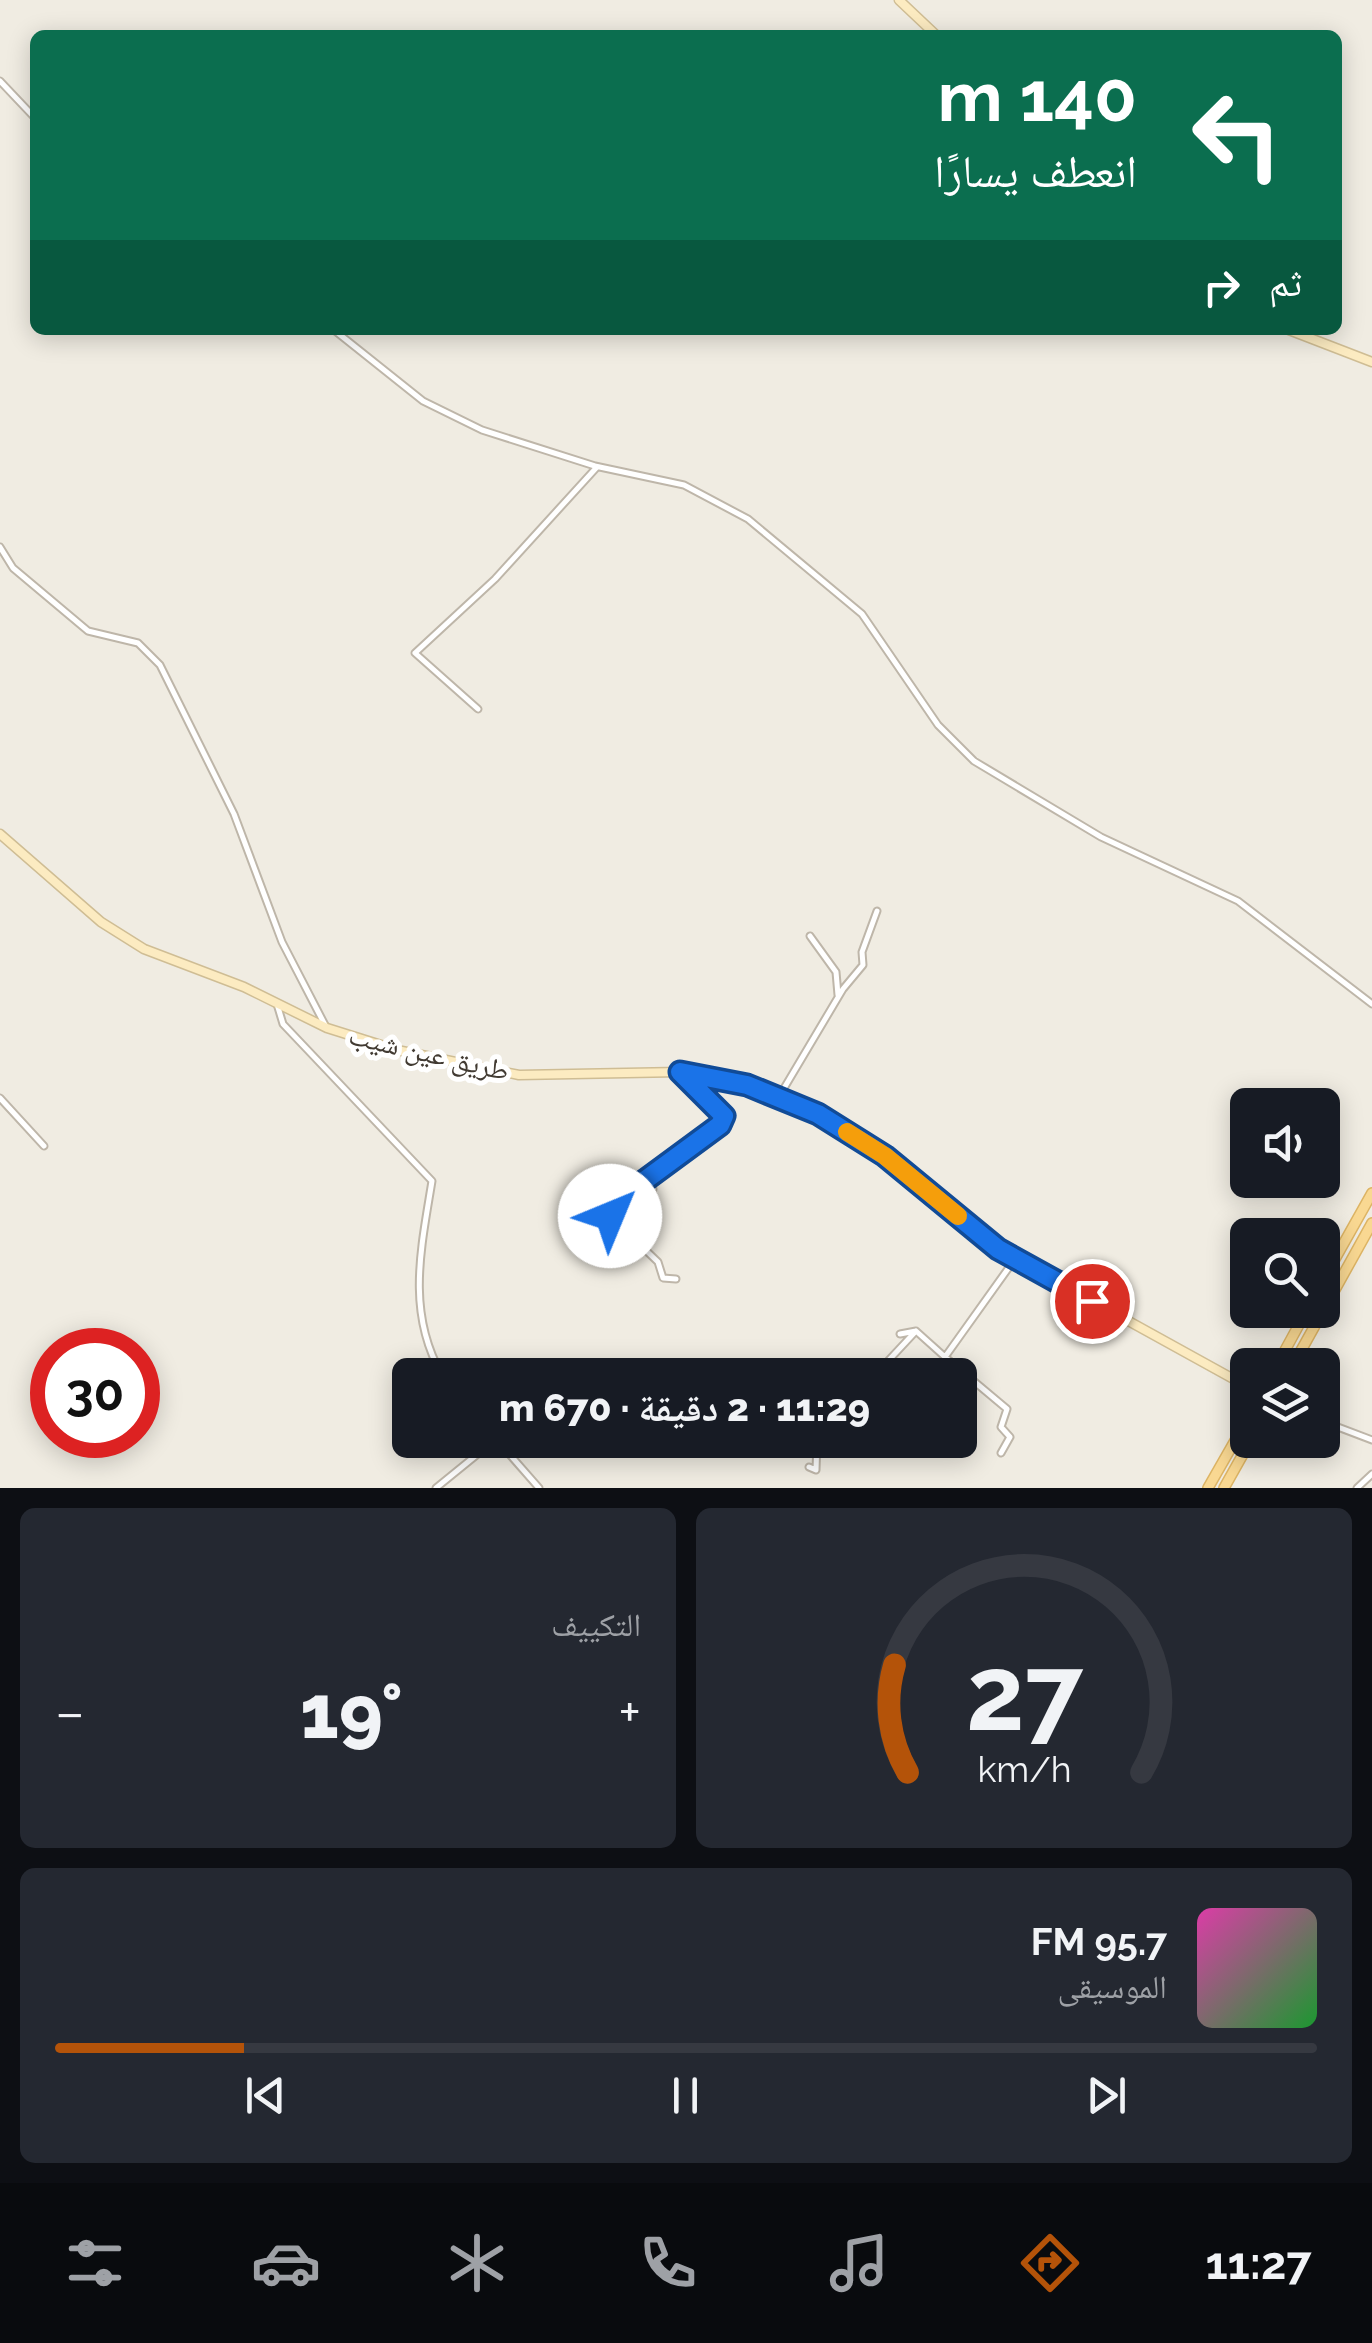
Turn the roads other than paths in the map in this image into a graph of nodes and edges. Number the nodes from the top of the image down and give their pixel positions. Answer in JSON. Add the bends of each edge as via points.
{"nodes":[{"id":1,"x":899,"y":0,"type":"edge"},
{"id":2,"x":931,"y":30,"type":"edge"},
{"id":3,"x":0,"y":81,"type":"edge"},
{"id":4,"x":30,"y":113,"type":"edge"},
{"id":5,"x":340,"y":335,"type":"edge"},
{"id":6,"x":1303,"y":335,"type":"edge"},
{"id":7,"x":1372,"y":362,"type":"edge"},
{"id":8,"x":597,"y":467,"type":"junction"},
{"id":9,"x":0,"y":547,"type":"edge"},
{"id":10,"x":478,"y":710,"type":"dead end"},
{"id":11,"x":0,"y":834,"type":"edge"},
{"id":12,"x":877,"y":911,"type":"dead end"},
{"id":13,"x":810,"y":936,"type":"dead end"},
{"id":14,"x":838,"y":998,"type":"junction"},
{"id":15,"x":277,"y":1004,"type":"junction"},
{"id":16,"x":1372,"y":1004,"type":"edge"},
{"id":17,"x":327,"y":1028,"type":"junction"},
{"id":18,"x":680,"y":1072,"type":"junction"},
{"id":19,"x":780,"y":1096,"type":"junction"},
{"id":20,"x":0,"y":1098,"type":"edge"},
{"id":21,"x":44,"y":1146,"type":"dead end"},
{"id":22,"x":649,"y":1180,"type":"junction"},
{"id":23,"x":1372,"y":1193,"type":"edge"},
{"id":24,"x":650,"y":1199,"type":"dead end"},
{"id":25,"x":1372,"y":1223,"type":"edge"},
{"id":26,"x":1340,"y":1250,"type":"edge"},
{"id":27,"x":1015,"y":1259,"type":"junction"},
{"id":28,"x":676,"y":1279,"type":"dead end"},
{"id":29,"x":916,"y":1331,"type":"junction"},
{"id":30,"x":900,"y":1334,"type":"dead end"},
{"id":31,"x":1302,"y":1348,"type":"edge"},
{"id":32,"x":946,"y":1357,"type":"junction"},
{"id":33,"x":432,"y":1358,"type":"edge"},
{"id":34,"x":891,"y":1358,"type":"edge"},
{"id":35,"x":1230,"y":1377,"type":"edge"},
{"id":36,"x":1340,"y":1427,"type":"edge"},
{"id":37,"x":1372,"y":1440,"type":"edge"},
{"id":38,"x":1230,"y":1450,"type":"edge"},
{"id":39,"x":1001,"y":1453,"type":"dead end"},
{"id":40,"x":1228,"y":1453,"type":"junction"},
{"id":41,"x":474,"y":1458,"type":"edge"},
{"id":42,"x":512,"y":1458,"type":"edge"},
{"id":43,"x":816,"y":1458,"type":"edge"},
{"id":44,"x":1240,"y":1460,"type":"joint"},
{"id":45,"x":810,"y":1468,"type":"dead end"},
{"id":46,"x":1372,"y":1474,"type":"edge"},
{"id":47,"x":436,"y":1488,"type":"edge"},
{"id":48,"x":539,"y":1488,"type":"edge"},
{"id":49,"x":1208,"y":1488,"type":"edge"},
{"id":50,"x":1224,"y":1488,"type":"edge"},
{"id":51,"x":1357,"y":1488,"type":"edge"}],
"edges":[{"from":1,"to":2,"type":"main road"},
{"from":3,"to":4,"type":"street"},
{"from":5,"to":8,"type":"street","via":[[423,401],[482,430]]},
{"from":6,"to":7,"type":"main road"},
{"from":8,"to":10,"type":"street","via":[[495,579],[415,653]]},
{"from":8,"to":16,"type":"street","via":[[684,485],[748,519],[862,614],[938,725],[974,761],[1101,837],[1238,901]]},
{"from":9,"to":17,"type":"street","via":[[13,568],[88,631],[138,643],[160,665]]},
{"from":11,"to":15,"type":"main road","name":"طريق عين شيب","via":[[101,922],[144,948]]},
{"from":12,"to":14,"type":"street","via":[[863,966]]},
{"from":13,"to":14,"type":"street","via":[[836,972]]},
{"from":14,"to":19,"type":"street"},
{"from":15,"to":17,"type":"main road","name":"طريق عين شيب"},
{"from":15,"to":33,"type":"street","via":[[283,1024],[432,1182],[418,1264],[418,1314]]},
{"from":17,"to":18,"type":"main road","name":"طريق عين شيب","via":[[519,1075]]},
{"from":18,"to":19,"type":"main road","name":"طريق عين شيب"},
{"from":18,"to":22,"type":"street","via":[[724,1116]]},
{"from":19,"to":27,"type":"main road","name":"طريق عين شيب","via":[[885,1156]]},
{"from":20,"to":21,"type":"street"},
{"from":22,"to":24,"type":"street"},
{"from":22,"to":28,"type":"street","via":[[610,1206],[610,1216],[658,1262],[663,1278]]},
{"from":23,"to":26,"type":"main road"},
{"from":25,"to":31,"type":"main road"},
{"from":27,"to":32,"type":"street"},
{"from":27,"to":35,"type":"main road","name":"طريق عين شيب"},
{"from":29,"to":30,"type":"street"},
{"from":29,"to":32,"type":"street"},
{"from":29,"to":34,"type":"street"},
{"from":32,"to":39,"type":"street","via":[[1007,1408],[1001,1427],[1010,1437]]},
{"from":36,"to":37,"type":"street"},
{"from":38,"to":40,"type":"main road"},
{"from":40,"to":44,"type":"main road"},
{"from":40,"to":49,"type":"main road"},
{"from":41,"to":47,"type":"street"},
{"from":42,"to":48,"type":"street"},
{"from":43,"to":45,"type":"street","via":[[816,1470]]},
{"from":44,"to":50,"type":"main road"},
{"from":46,"to":51,"type":"street"}]}
